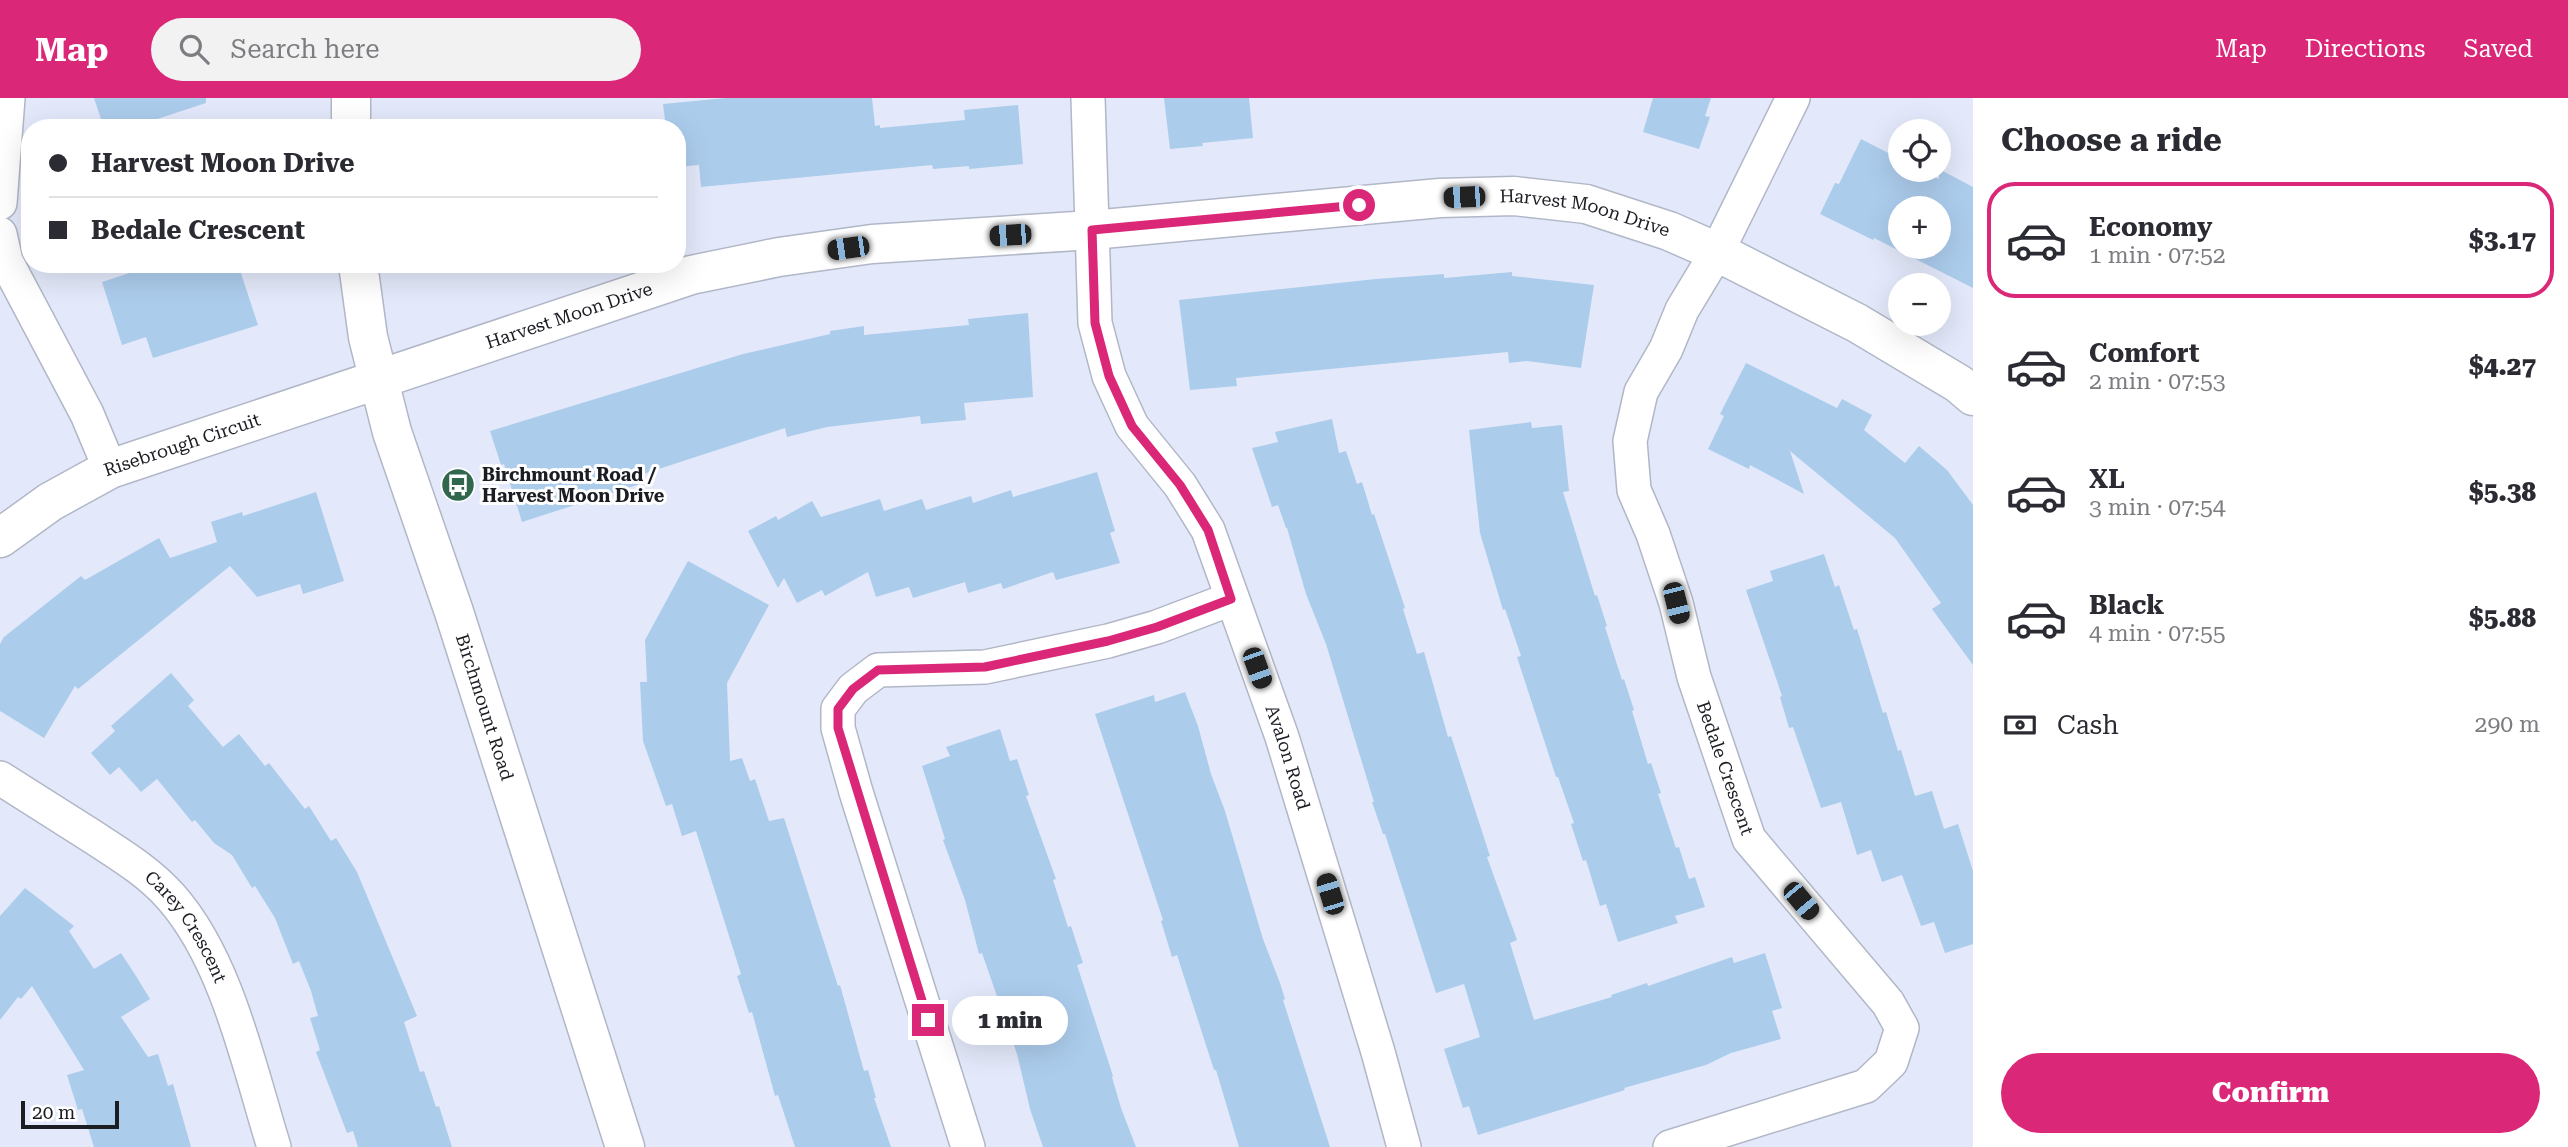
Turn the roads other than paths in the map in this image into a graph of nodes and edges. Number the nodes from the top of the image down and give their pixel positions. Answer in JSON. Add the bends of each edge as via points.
{"nodes":[{"id":1,"x":8,"y":98,"type":"edge"},
{"id":2,"x":351,"y":98,"type":"edge"},
{"id":3,"x":1088,"y":98,"type":"edge"},
{"id":4,"x":1793,"y":98,"type":"edge"},
{"id":5,"x":351,"y":119,"type":"edge"},
{"id":6,"x":0,"y":202,"type":"edge"},
{"id":7,"x":1092,"y":230,"type":"junction"},
{"id":8,"x":0,"y":234,"type":"edge"},
{"id":9,"x":1717,"y":252,"type":"junction"},
{"id":10,"x":359,"y":273,"type":"edge"},
{"id":11,"x":378,"y":380,"type":"junction"},
{"id":12,"x":1973,"y":396,"type":"edge"},
{"id":13,"x":110,"y":469,"type":"junction"},
{"id":14,"x":0,"y":538,"type":"edge"},
{"id":15,"x":1231,"y":599,"type":"junction"},
{"id":16,"x":0,"y":778,"type":"edge"},
{"id":17,"x":274,"y":1147,"type":"edge"},
{"id":18,"x":625,"y":1147,"type":"edge"},
{"id":19,"x":968,"y":1147,"type":"edge"},
{"id":20,"x":1404,"y":1147,"type":"edge"},
{"id":21,"x":1670,"y":1147,"type":"edge"}],
"edges":[{"from":1,"to":6,"type":"street"},
{"from":2,"to":5,"type":"street"},
{"from":3,"to":7,"type":"street","name":"Avalon Road"},
{"from":4,"to":9,"type":"street"},
{"from":7,"to":9,"type":"street","name":"Harvest Moon Drive","via":[[1440,198],[1514,196],[1586,204]]},
{"from":7,"to":11,"type":"street","name":"Harvest Moon Drive","via":[[872,244],[691,275]]},
{"from":7,"to":15,"type":"street","name":"Avalon Road","via":[[1095,323],[1109,376],[1132,426],[1180,485],[1208,530]]},
{"from":8,"to":13,"type":"street","via":[[6,261],[87,414]]},
{"from":9,"to":12,"type":"street","name":"Harvest Moon Drive","via":[[1857,323]]},
{"from":9,"to":21,"type":"street","name":"Bedale Crescent","via":[[1641,392],[1630,441],[1634,490],[1676,603],[1694,677],[1749,839],[1888,1003],[1902,1028],[1891,1062],[1866,1086]]},
{"from":10,"to":11,"type":"street","name":"Birchmount Road"},
{"from":11,"to":13,"type":"street","name":"Risebrough Circuit"},
{"from":11,"to":18,"type":"street","name":"Birchmount Road"},
{"from":13,"to":14,"type":"street","name":"Risebrough Circuit","via":[[50,502]]},
{"from":15,"to":19,"type":"street","via":[[1108,641],[985,667],[878,670],[853,689],[838,709],[838,728],[849,766]]},
{"from":15,"to":20,"type":"street","name":"Avalon Road","via":[[1282,737]]},
{"from":16,"to":17,"type":"street","name":"Carey Crescent","via":[[136,865],[170,895],[193,925],[226,994]]}]}
